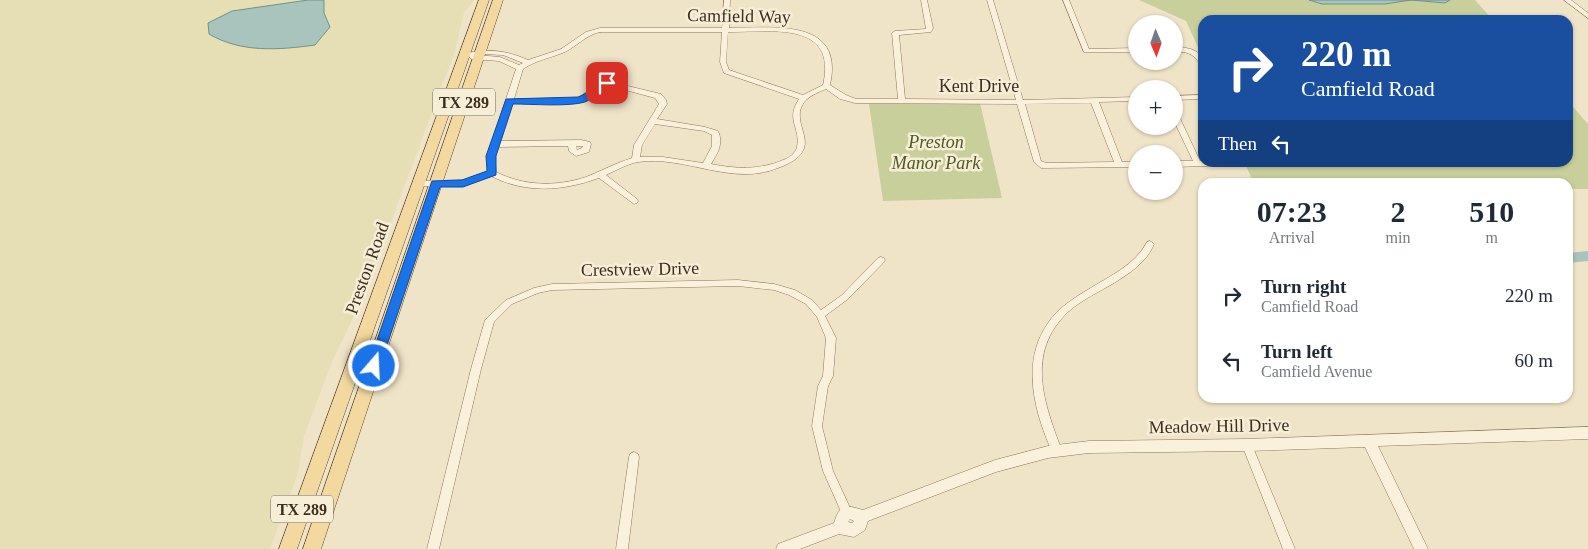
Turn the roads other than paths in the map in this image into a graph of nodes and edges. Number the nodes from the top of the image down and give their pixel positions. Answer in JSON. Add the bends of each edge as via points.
{"nodes":[{"id":1,"x":484,"y":0,"type":"edge"},
{"id":2,"x":498,"y":0,"type":"edge"},
{"id":3,"x":727,"y":0,"type":"edge"},
{"id":4,"x":924,"y":0,"type":"edge"},
{"id":5,"x":990,"y":0,"type":"edge"},
{"id":6,"x":1066,"y":0,"type":"edge"},
{"id":7,"x":1567,"y":0,"type":"edge"},
{"id":8,"x":1588,"y":16,"type":"edge"},
{"id":9,"x":725,"y":30,"type":"junction"},
{"id":10,"x":1128,"y":50,"type":"edge"},
{"id":11,"x":1183,"y":51,"type":"edge"},
{"id":12,"x":479,"y":55,"type":"junction"},
{"id":13,"x":1198,"y":55,"type":"edge"},
{"id":14,"x":465,"y":56,"type":"junction"},
{"id":15,"x":527,"y":62,"type":"junction"},
{"id":16,"x":520,"y":68,"type":"junction"},
{"id":17,"x":826,"y":86,"type":"junction"},
{"id":18,"x":1198,"y":97,"type":"edge"},
{"id":19,"x":804,"y":98,"type":"junction"},
{"id":20,"x":1183,"y":98,"type":"edge"},
{"id":21,"x":1128,"y":99,"type":"edge"},
{"id":22,"x":1094,"y":100,"type":"junction"},
{"id":23,"x":509,"y":101,"type":"junction"},
{"id":24,"x":902,"y":102,"type":"junction"},
{"id":25,"x":1022,"y":102,"type":"junction"},
{"id":26,"x":652,"y":121,"type":"junction"},
{"id":27,"x":1183,"y":133,"type":"edge"},
{"id":28,"x":572,"y":143,"type":"dead end"},
{"id":29,"x":496,"y":144,"type":"junction"},
{"id":30,"x":636,"y":160,"type":"junction"},
{"id":31,"x":1128,"y":164,"type":"edge"},
{"id":32,"x":1183,"y":164,"type":"edge"},
{"id":33,"x":1198,"y":164,"type":"joint"},
{"id":34,"x":1119,"y":165,"type":"junction"},
{"id":35,"x":705,"y":167,"type":"junction"},
{"id":36,"x":492,"y":173,"type":"junction"},
{"id":37,"x":600,"y":174,"type":"junction"},
{"id":38,"x":418,"y":184,"type":"junction"},
{"id":39,"x":436,"y":184,"type":"junction"},
{"id":40,"x":634,"y":201,"type":"dead end"},
{"id":41,"x":1150,"y":244,"type":"dead end"},
{"id":42,"x":881,"y":260,"type":"dead end"},
{"id":43,"x":820,"y":315,"type":"junction"},
{"id":44,"x":1588,"y":434,"type":"edge"},
{"id":45,"x":1369,"y":442,"type":"junction"},
{"id":46,"x":1247,"y":445,"type":"junction"},
{"id":47,"x":1057,"y":451,"type":"junction"},
{"id":48,"x":634,"y":457,"type":"dead end"},
{"id":49,"x":847,"y":512,"type":"junction"},
{"id":50,"x":863,"y":517,"type":"junction"},
{"id":51,"x":839,"y":527,"type":"junction"},
{"id":52,"x":809,"y":545,"type":"edge"},
{"id":53,"x":288,"y":549,"type":"edge"},
{"id":54,"x":312,"y":549,"type":"edge"},
{"id":55,"x":433,"y":549,"type":"edge"},
{"id":56,"x":622,"y":549,"type":"edge"},
{"id":57,"x":783,"y":549,"type":"edge"},
{"id":58,"x":1289,"y":549,"type":"edge"},
{"id":59,"x":1421,"y":549,"type":"edge"}],
"edges":[{"from":1,"to":14,"type":"main road","name":"Preston Road","number":"TX 289"},
{"from":2,"to":12,"type":"main road","number":"TX 289"},
{"from":3,"to":9,"type":"street"},
{"from":4,"to":24,"type":"street","via":[[929,31],[895,33]]},
{"from":5,"to":25,"type":"street"},
{"from":6,"to":10,"type":"street","via":[[1086,51]]},
{"from":7,"to":8,"type":"street"},
{"from":9,"to":15,"type":"street","name":"Camfield Way","via":[[600,30],[584,34],[564,50]]},
{"from":9,"to":17,"type":"street","name":"Camfield Way","via":[[792,30],[814,37],[827,54],[830,69]]},
{"from":9,"to":19,"type":"street","via":[[723,62],[726,71]]},
{"from":11,"to":13,"type":"street","via":[[1196,52]]},
{"from":12,"to":14,"type":"street"},
{"from":12,"to":15,"type":"street","via":[[508,53]]},
{"from":12,"to":16,"type":"street","via":[[500,59]]},
{"from":12,"to":39,"type":"main road","number":"TX 289"},
{"from":14,"to":38,"type":"main road","name":"Preston Road","number":"TX 289"},
{"from":15,"to":16,"type":"street","name":"Camfield Way"},
{"from":16,"to":23,"type":"street"},
{"from":17,"to":19,"type":"street"},
{"from":17,"to":24,"type":"street","name":"Kent Drive","via":[[855,101]]},
{"from":18,"to":20,"type":"street"},
{"from":19,"to":35,"type":"street","via":[[795,116],[802,140],[799,152],[792,160],[761,170]]},
{"from":21,"to":22,"type":"street","name":"Kent Drive"},
{"from":22,"to":25,"type":"street","name":"Kent Drive"},
{"from":22,"to":34,"type":"street"},
{"from":23,"to":26,"type":"street","via":[[579,100],[587,98],[600,84],[607,83],[660,98],[663,104]]},
{"from":23,"to":29,"type":"street"},
{"from":24,"to":25,"type":"street","name":"Kent Drive"},
{"from":25,"to":34,"type":"street","via":[[1040,165]]},
{"from":26,"to":30,"type":"street","via":[[638,145]]},
{"from":26,"to":35,"type":"street","via":[[715,133],[715,149]]},
{"from":27,"to":33,"type":"street"},
{"from":28,"to":29,"type":"street"},
{"from":29,"to":36,"type":"street","via":[[491,156]]},
{"from":30,"to":35,"type":"street","via":[[653,159]]},
{"from":30,"to":37,"type":"street"},
{"from":31,"to":34,"type":"street"},
{"from":32,"to":33,"type":"street"},
{"from":36,"to":37,"type":"street","via":[[509,181],[537,186],[568,184]]},
{"from":36,"to":39,"type":"street","via":[[463,183]]},
{"from":37,"to":40,"type":"street"},
{"from":38,"to":39,"type":"street"},
{"from":38,"to":53,"type":"main road","name":"Preston Road","number":"TX 289"},
{"from":39,"to":54,"type":"main road","number":"TX 289"},
{"from":41,"to":47,"type":"street","via":[[1129,270],[1067,308],[1056,319],[1042,343],[1035,370],[1036,380],[1044,419]]},
{"from":42,"to":43,"type":"street","via":[[845,296]]},
{"from":43,"to":49,"type":"street","name":"Crestview Drive","via":[[831,338],[831,351],[817,426],[828,471]]},
{"from":43,"to":55,"type":"street","name":"Crestview Drive","via":[[809,302],[792,292],[738,283],[552,287],[509,302],[490,320],[484,335]]},
{"from":44,"to":45,"type":"street","name":"Meadow Hill Drive"},
{"from":45,"to":46,"type":"street","name":"Meadow Hill Drive"},
{"from":45,"to":59,"type":"street"},
{"from":46,"to":47,"type":"street","name":"Meadow Hill Drive","via":[[1089,447]]},
{"from":46,"to":58,"type":"street"},
{"from":47,"to":50,"type":"street","name":"Meadow Hill Drive","via":[[995,466]]},
{"from":48,"to":56,"type":"street"},
{"from":49,"to":50,"type":"street"},
{"from":49,"to":51,"type":"street"},
{"from":50,"to":51,"type":"street","name":"Meadow Hill Drive","via":[[854,530]]},
{"from":51,"to":52,"type":"street","name":"Meadow Hill Drive"},
{"from":52,"to":57,"type":"street","name":"Meadow Hill Drive"}]}
